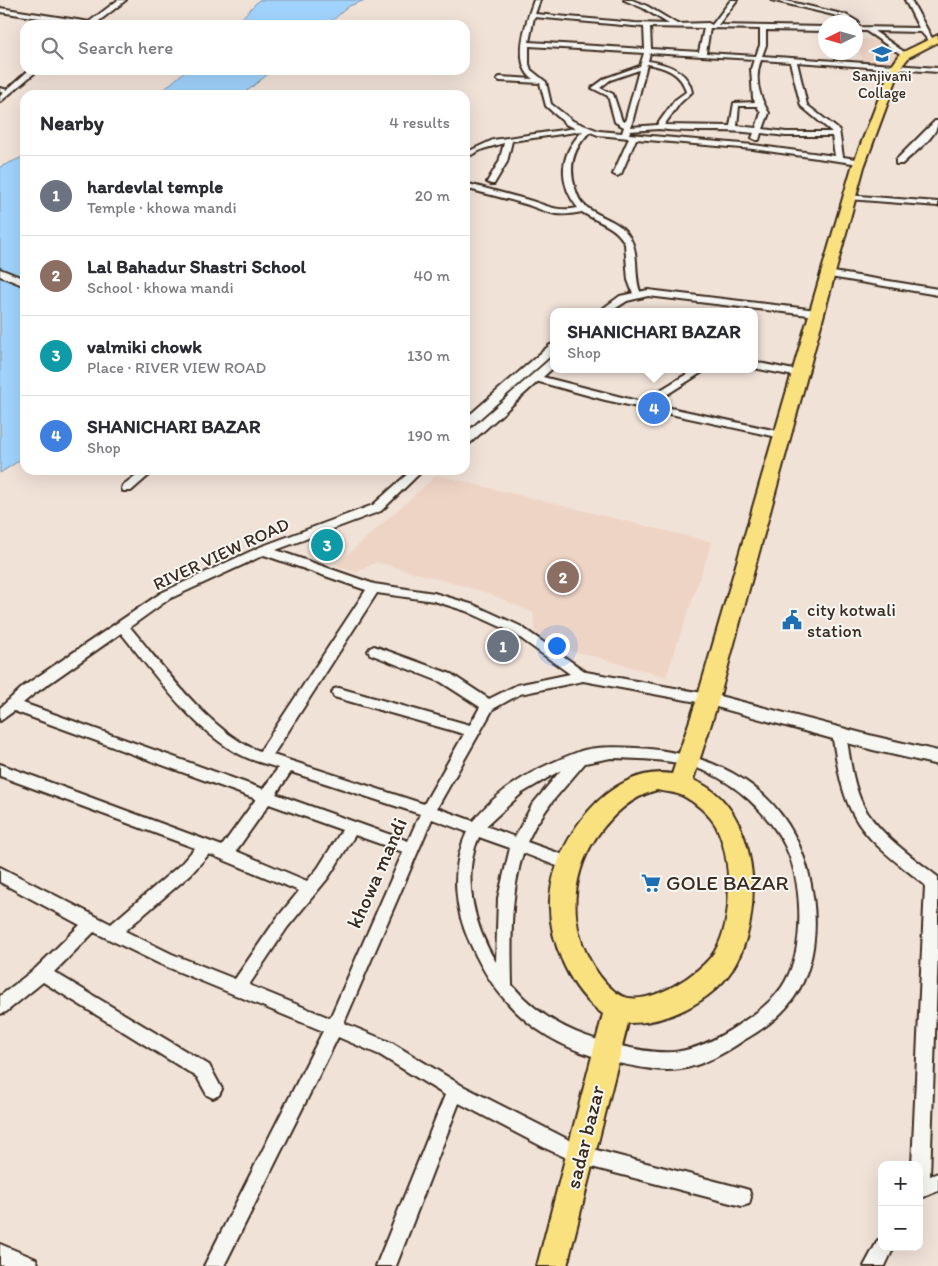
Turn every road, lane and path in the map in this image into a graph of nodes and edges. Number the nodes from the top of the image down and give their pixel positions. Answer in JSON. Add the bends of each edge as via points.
{"nodes":[{"id":1,"x":123,"y":0,"type":"edge"},
{"id":2,"x":537,"y":0,"type":"edge"},
{"id":3,"x":627,"y":0,"type":"edge"},
{"id":4,"x":734,"y":0,"type":"edge"},
{"id":5,"x":774,"y":0,"type":"edge"},
{"id":6,"x":908,"y":0,"type":"edge"},
{"id":7,"x":0,"y":10,"type":"edge"},
{"id":8,"x":531,"y":15,"type":"junction"},
{"id":9,"x":840,"y":15,"type":"edge"},
{"id":10,"x":59,"y":20,"type":"edge"},
{"id":11,"x":96,"y":20,"type":"edge"},
{"id":12,"x":647,"y":26,"type":"junction"},
{"id":13,"x":675,"y":26,"type":"junction"},
{"id":14,"x":711,"y":26,"type":"junction"},
{"id":15,"x":863,"y":27,"type":"edge"},
{"id":16,"x":763,"y":28,"type":"junction"},
{"id":17,"x":818,"y":29,"type":"edge"},
{"id":18,"x":863,"y":29,"type":"edge"},
{"id":19,"x":867,"y":29,"type":"junction"},
{"id":20,"x":931,"y":36,"type":"edge"},
{"id":21,"x":527,"y":44,"type":"junction"},
{"id":22,"x":647,"y":52,"type":"junction"},
{"id":23,"x":702,"y":55,"type":"junction"},
{"id":24,"x":757,"y":58,"type":"junction"},
{"id":25,"x":793,"y":60,"type":"junction"},
{"id":26,"x":901,"y":61,"type":"junction"},
{"id":27,"x":644,"y":65,"type":"junction"},
{"id":28,"x":938,"y":70,"type":"edge"},
{"id":29,"x":28,"y":75,"type":"edge"},
{"id":30,"x":500,"y":79,"type":"dead end"},
{"id":31,"x":542,"y":81,"type":"junction"},
{"id":32,"x":0,"y":90,"type":"edge"},
{"id":33,"x":9,"y":91,"type":"junction"},
{"id":34,"x":0,"y":100,"type":"edge"},
{"id":35,"x":760,"y":104,"type":"junction"},
{"id":36,"x":938,"y":123,"type":"edge"},
{"id":37,"x":659,"y":127,"type":"junction"},
{"id":38,"x":733,"y":128,"type":"junction"},
{"id":39,"x":584,"y":130,"type":"junction"},
{"id":40,"x":758,"y":131,"type":"junction"},
{"id":41,"x":628,"y":132,"type":"junction"},
{"id":42,"x":837,"y":134,"type":"junction"},
{"id":43,"x":508,"y":140,"type":"junction"},
{"id":44,"x":753,"y":147,"type":"junction"},
{"id":45,"x":470,"y":153,"type":"edge"},
{"id":46,"x":839,"y":159,"type":"junction"},
{"id":47,"x":860,"y":162,"type":"junction"},
{"id":48,"x":899,"y":162,"type":"dead end"},
{"id":49,"x":617,"y":174,"type":"dead end"},
{"id":50,"x":492,"y":182,"type":"dead end"},
{"id":51,"x":470,"y":187,"type":"edge"},
{"id":52,"x":849,"y":197,"type":"junction"},
{"id":53,"x":938,"y":204,"type":"edge"},
{"id":54,"x":584,"y":210,"type":"junction"},
{"id":55,"x":0,"y":272,"type":"edge"},
{"id":56,"x":827,"y":274,"type":"junction"},
{"id":57,"x":20,"y":281,"type":"edge"},
{"id":58,"x":938,"y":292,"type":"edge"},
{"id":59,"x":637,"y":294,"type":"junction"},
{"id":60,"x":608,"y":308,"type":"edge"},
{"id":61,"x":752,"y":308,"type":"edge"},
{"id":62,"x":758,"y":308,"type":"edge"},
{"id":63,"x":817,"y":313,"type":"junction"},
{"id":64,"x":550,"y":351,"type":"edge"},
{"id":65,"x":550,"y":365,"type":"edge"},
{"id":66,"x":758,"y":366,"type":"edge"},
{"id":67,"x":695,"y":373,"type":"edge"},
{"id":68,"x":799,"y":374,"type":"junction"},
{"id":69,"x":535,"y":378,"type":"junction"},
{"id":70,"x":643,"y":405,"type":"junction"},
{"id":71,"x":470,"y":421,"type":"edge"},
{"id":72,"x":782,"y":435,"type":"junction"},
{"id":73,"x":470,"y":436,"type":"edge"},
{"id":74,"x":144,"y":475,"type":"edge"},
{"id":75,"x":415,"y":475,"type":"edge"},
{"id":76,"x":127,"y":488,"type":"dead end"},
{"id":77,"x":264,"y":550,"type":"junction"},
{"id":78,"x":374,"y":588,"type":"junction"},
{"id":79,"x":122,"y":626,"type":"junction"},
{"id":80,"x":374,"y":651,"type":"dead end"},
{"id":81,"x":583,"y":676,"type":"junction"},
{"id":82,"x":339,"y":693,"type":"dead end"},
{"id":83,"x":708,"y":699,"type":"junction"},
{"id":84,"x":488,"y":704,"type":"junction"},
{"id":85,"x":13,"y":705,"type":"junction"},
{"id":86,"x":0,"y":716,"type":"edge"},
{"id":87,"x":472,"y":731,"type":"junction"},
{"id":88,"x":839,"y":734,"type":"junction"},
{"id":89,"x":582,"y":756,"type":"junction"},
{"id":90,"x":263,"y":757,"type":"junction"},
{"id":91,"x":688,"y":758,"type":"junction"},
{"id":92,"x":938,"y":758,"type":"edge"},
{"id":93,"x":288,"y":765,"type":"junction"},
{"id":94,"x":0,"y":770,"type":"edge"},
{"id":95,"x":680,"y":784,"type":"junction"},
{"id":96,"x":265,"y":798,"type":"junction"},
{"id":97,"x":428,"y":811,"type":"junction"},
{"id":98,"x":351,"y":828,"type":"junction"},
{"id":99,"x":476,"y":829,"type":"junction"},
{"id":100,"x":518,"y":845,"type":"junction"},
{"id":101,"x":206,"y":846,"type":"junction"},
{"id":102,"x":410,"y":849,"type":"junction"},
{"id":103,"x":225,"y":854,"type":"junction"},
{"id":104,"x":570,"y":864,"type":"junction"},
{"id":105,"x":0,"y":874,"type":"edge"},
{"id":106,"x":935,"y":884,"type":"edge"},
{"id":107,"x":310,"y":889,"type":"junction"},
{"id":108,"x":92,"y":923,"type":"junction"},
{"id":109,"x":112,"y":933,"type":"junction"},
{"id":110,"x":42,"y":973,"type":"junction"},
{"id":111,"x":504,"y":986,"type":"junction"},
{"id":112,"x":238,"y":988,"type":"junction"},
{"id":113,"x":0,"y":1006,"type":"edge"},
{"id":114,"x":618,"y":1008,"type":"junction"},
{"id":115,"x":334,"y":1027,"type":"junction"},
{"id":116,"x":607,"y":1052,"type":"junction"},
{"id":117,"x":213,"y":1089,"type":"dead end"},
{"id":118,"x":455,"y":1090,"type":"junction"},
{"id":119,"x":580,"y":1155,"type":"junction"},
{"id":120,"x":921,"y":1161,"type":"edge"},
{"id":121,"x":938,"y":1182,"type":"edge"},
{"id":122,"x":923,"y":1188,"type":"edge"},
{"id":123,"x":742,"y":1197,"type":"dead end"},
{"id":124,"x":883,"y":1251,"type":"edge"},
{"id":125,"x":0,"y":1254,"type":"edge"},
{"id":126,"x":29,"y":1266,"type":"edge"},
{"id":127,"x":214,"y":1266,"type":"edge"},
{"id":128,"x":386,"y":1266,"type":"edge"},
{"id":129,"x":552,"y":1266,"type":"edge"},
{"id":130,"x":874,"y":1266,"type":"edge"}],
"edges":[{"from":1,"to":11,"type":"street"},
{"from":2,"to":8,"type":"street"},
{"from":3,"to":13,"type":"street"},
{"from":4,"to":14,"type":"street"},
{"from":5,"to":9,"type":"street"},
{"from":6,"to":20,"type":"street"},
{"from":7,"to":10,"type":"street"},
{"from":8,"to":12,"type":"street"},
{"from":8,"to":21,"type":"street"},
{"from":12,"to":13,"type":"street"},
{"from":12,"to":22,"type":"street","via":[[650,41]]},
{"from":13,"to":14,"type":"street"},
{"from":14,"to":16,"type":"street"},
{"from":14,"to":23,"type":"street"},
{"from":15,"to":19,"type":"street"},
{"from":16,"to":17,"type":"street"},
{"from":16,"to":24,"type":"street","via":[[764,40]]},
{"from":18,"to":19,"type":"street"},
{"from":19,"to":20,"type":"street"},
{"from":19,"to":26,"type":"street"},
{"from":20,"to":26,"type":"main road"},
{"from":21,"to":22,"type":"street"},
{"from":21,"to":31,"type":"street","via":[[528,71]]},
{"from":22,"to":23,"type":"street"},
{"from":22,"to":27,"type":"street"},
{"from":23,"to":24,"type":"street"},
{"from":24,"to":25,"type":"street"},
{"from":24,"to":35,"type":"street","via":[[754,69],[756,98]]},
{"from":25,"to":26,"type":"street"},
{"from":25,"to":42,"type":"street","via":[[804,106]]},
{"from":26,"to":28,"type":"street"},
{"from":26,"to":47,"type":"main road"},
{"from":27,"to":37,"type":"street","via":[[669,67],[689,88]]},
{"from":27,"to":41,"type":"street"},
{"from":27,"to":41,"type":"street","via":[[608,79],[595,88],[611,96],[619,122]]},
{"from":29,"to":33,"type":"street"},
{"from":30,"to":31,"type":"street"},
{"from":31,"to":39,"type":"street","via":[[548,105]]},
{"from":32,"to":33,"type":"street"},
{"from":33,"to":34,"type":"street"},
{"from":35,"to":38,"type":"street","via":[[736,104]]},
{"from":35,"to":40,"type":"street","via":[[765,113]]},
{"from":36,"to":48,"type":"street"},
{"from":37,"to":38,"type":"street"},
{"from":37,"to":41,"type":"street"},
{"from":38,"to":40,"type":"street"},
{"from":39,"to":41,"type":"street"},
{"from":39,"to":43,"type":"street"},
{"from":39,"to":54,"type":"street","via":[[568,160],[568,168],[576,200]]},
{"from":40,"to":42,"type":"street"},
{"from":40,"to":44,"type":"street"},
{"from":41,"to":44,"type":"street"},
{"from":41,"to":49,"type":"street"},
{"from":42,"to":46,"type":"street"},
{"from":43,"to":45,"type":"street"},
{"from":43,"to":50,"type":"street","via":[[506,155]]},
{"from":44,"to":46,"type":"street"},
{"from":46,"to":47,"type":"street"},
{"from":47,"to":52,"type":"main road"},
{"from":51,"to":54,"type":"street","via":[[548,211]]},
{"from":52,"to":53,"type":"street"},
{"from":52,"to":56,"type":"main road"},
{"from":54,"to":59,"type":"street","via":[[616,228],[628,240],[631,280]]},
{"from":55,"to":57,"type":"street"},
{"from":56,"to":58,"type":"street"},
{"from":56,"to":63,"type":"main road"},
{"from":59,"to":60,"type":"street","via":[[620,299]]},
{"from":59,"to":61,"type":"street"},
{"from":62,"to":63,"type":"street"},
{"from":63,"to":68,"type":"main road"},
{"from":64,"to":71,"type":"street"},
{"from":65,"to":69,"type":"street"},
{"from":66,"to":68,"type":"street"},
{"from":67,"to":70,"type":"street"},
{"from":68,"to":72,"type":"main road"},
{"from":69,"to":70,"type":"street"},
{"from":69,"to":73,"type":"street"},
{"from":70,"to":72,"type":"street"},
{"from":72,"to":83,"type":"main road"},
{"from":74,"to":76,"type":"street"},
{"from":75,"to":77,"type":"street","name":"RIVER VIEW ROAD","via":[[377,508]]},
{"from":77,"to":78,"type":"street"},
{"from":77,"to":79,"type":"street","name":"RIVER VIEW ROAD","via":[[166,596]]},
{"from":78,"to":81,"type":"street","via":[[434,597],[493,617],[516,629]]},
{"from":78,"to":90,"type":"street"},
{"from":79,"to":85,"type":"street","name":"RIVER VIEW ROAD"},
{"from":79,"to":90,"type":"street","via":[[222,737]]},
{"from":80,"to":84,"type":"street","via":[[431,671]]},
{"from":81,"to":83,"type":"street"},
{"from":81,"to":84,"type":"street","via":[[517,690]]},
{"from":82,"to":87,"type":"street"},
{"from":83,"to":88,"type":"street"},
{"from":83,"to":91,"type":"main road"},
{"from":84,"to":87,"type":"street","name":"khowa mandi"},
{"from":85,"to":86,"type":"street","name":"RIVER VIEW ROAD"},
{"from":85,"to":96,"type":"street"},
{"from":87,"to":97,"type":"street","name":"khowa mandi"},
{"from":88,"to":92,"type":"street"},
{"from":88,"to":106,"type":"street","via":[[860,813],[872,828]]},
{"from":89,"to":91,"type":"street","via":[[611,752]]},
{"from":89,"to":99,"type":"street","via":[[556,765],[522,784]]},
{"from":89,"to":100,"type":"street","via":[[536,812]]},
{"from":90,"to":93,"type":"street"},
{"from":91,"to":95,"type":"main road"},
{"from":91,"to":116,"type":"street","via":[[726,775],[760,801],[788,837],[801,874],[808,922],[802,960],[787,995],[759,1022],[717,1048],[685,1060],[656,1062]]},
{"from":93,"to":96,"type":"street"},
{"from":93,"to":97,"type":"street"},
{"from":94,"to":101,"type":"street"},
{"from":95,"to":104,"type":"main road","via":[[657,781],[637,786],[615,800],[582,838]]},
{"from":95,"to":114,"type":"main road","via":[[696,791],[725,821],[739,869],[741,900],[736,933],[724,959],[704,982],[677,999],[654,1006],[638,1010]]},
{"from":96,"to":98,"type":"street"},
{"from":96,"to":103,"type":"street"},
{"from":97,"to":99,"type":"street"},
{"from":97,"to":102,"type":"street","name":"khowa mandi"},
{"from":98,"to":102,"type":"street"},
{"from":98,"to":107,"type":"street"},
{"from":99,"to":100,"type":"street"},
{"from":99,"to":111,"type":"street","via":[[465,856],[465,908],[474,938]]},
{"from":100,"to":104,"type":"street"},
{"from":100,"to":111,"type":"street","via":[[507,882],[503,916]]},
{"from":101,"to":103,"type":"street"},
{"from":101,"to":109,"type":"street","via":[[186,869]]},
{"from":102,"to":115,"type":"street","name":"khowa mandi"},
{"from":103,"to":107,"type":"street"},
{"from":104,"to":114,"type":"main road","via":[[563,894],[573,955],[600,996]]},
{"from":105,"to":108,"type":"street"},
{"from":106,"to":120,"type":"street"},
{"from":107,"to":112,"type":"street","via":[[282,923]]},
{"from":108,"to":109,"type":"street"},
{"from":108,"to":110,"type":"street"},
{"from":109,"to":112,"type":"street"},
{"from":110,"to":113,"type":"street"},
{"from":110,"to":117,"type":"street","via":[[203,1071]]},
{"from":111,"to":116,"type":"street","via":[[540,1022],[567,1038]]},
{"from":112,"to":115,"type":"street"},
{"from":114,"to":116,"type":"main road","name":"sadar bazar"},
{"from":115,"to":118,"type":"street","via":[[386,1050]]},
{"from":115,"to":127,"type":"street","name":"khowa mandi"},
{"from":116,"to":119,"type":"main road","name":"sadar bazar"},
{"from":118,"to":119,"type":"street"},
{"from":118,"to":128,"type":"street"},
{"from":119,"to":123,"type":"street"},
{"from":119,"to":129,"type":"main road","name":"sadar bazar"},
{"from":121,"to":122,"type":"street"},
{"from":124,"to":130,"type":"street"},
{"from":125,"to":126,"type":"street"}]}
